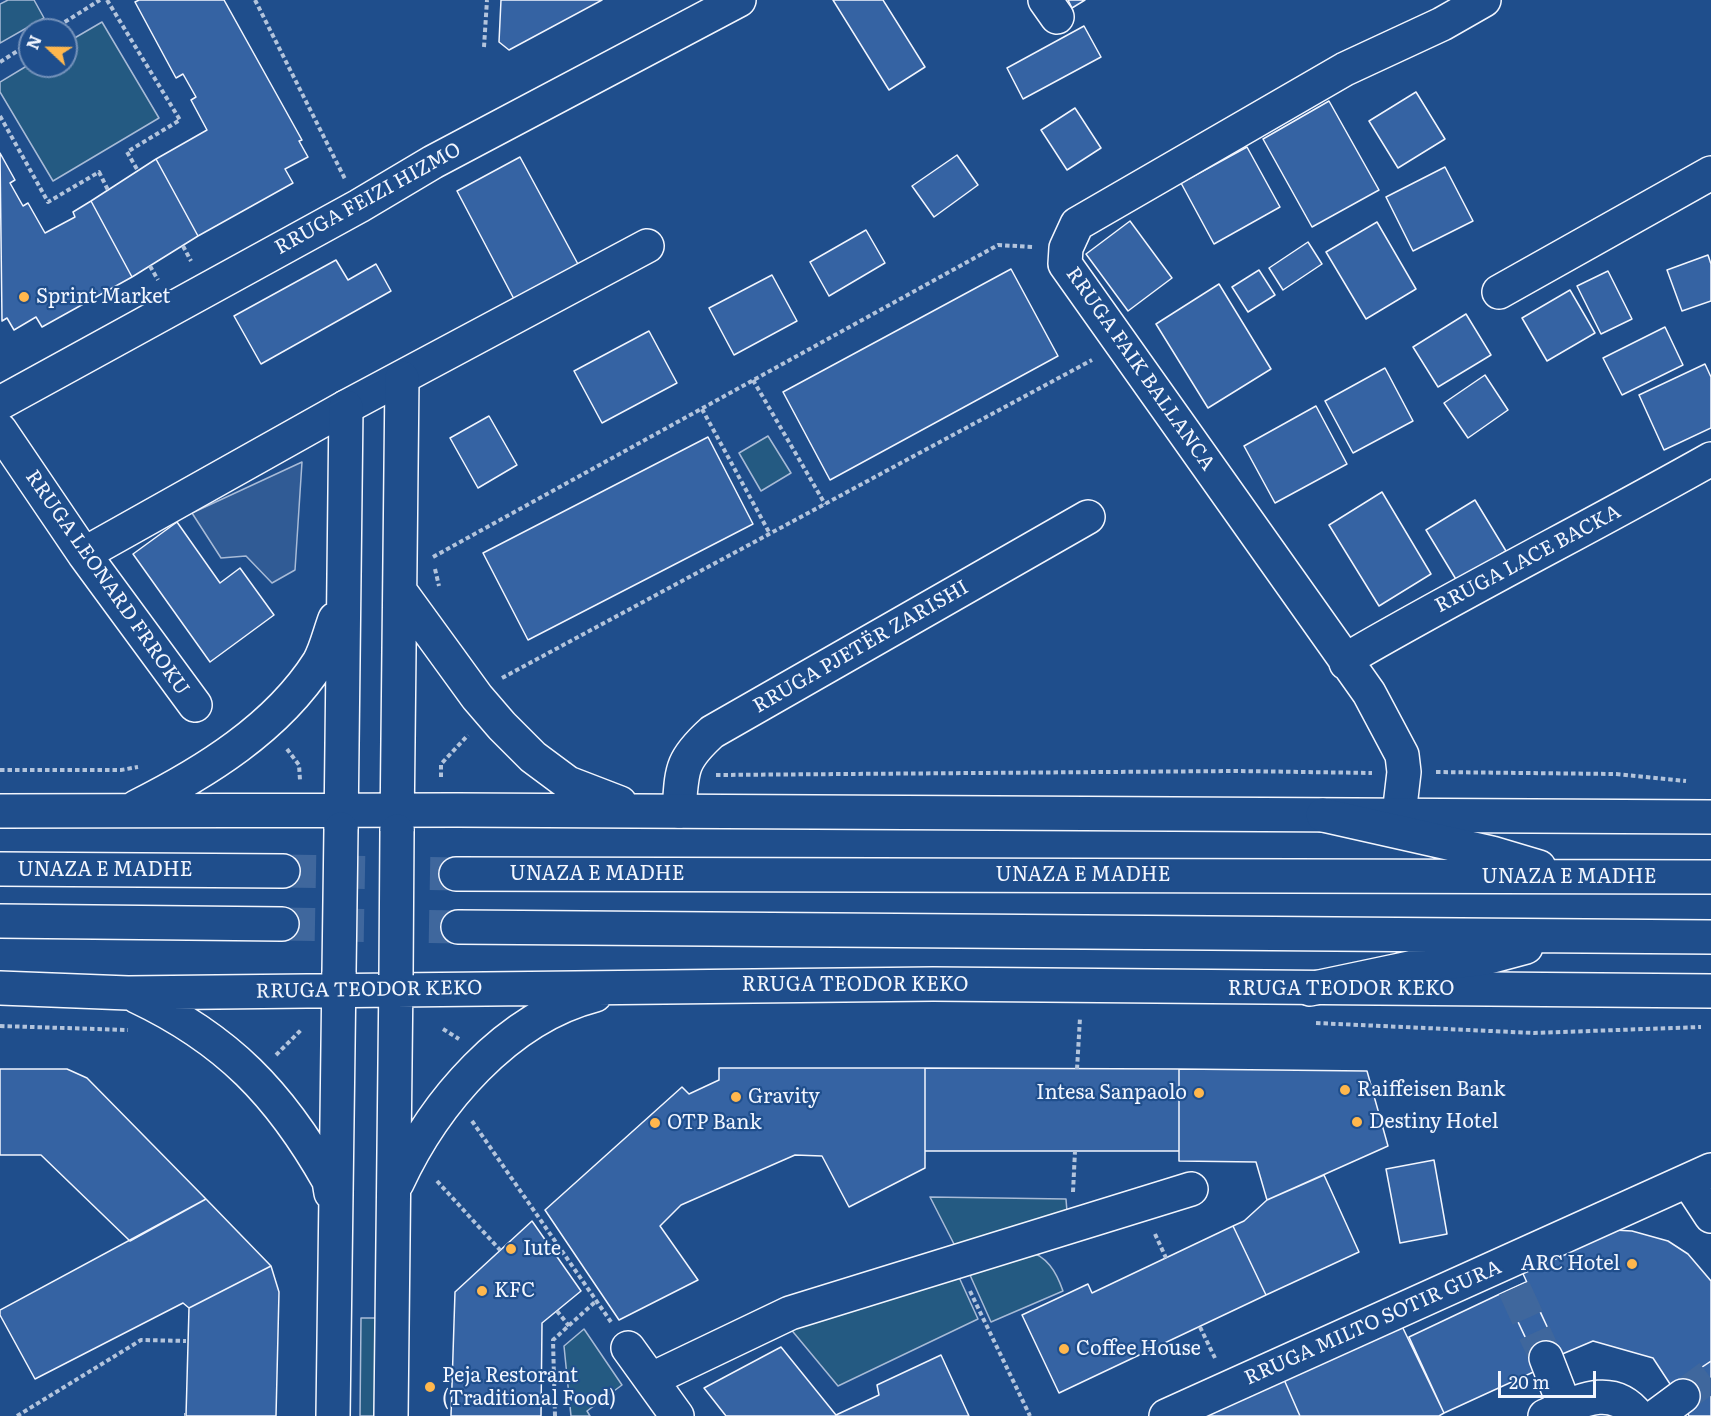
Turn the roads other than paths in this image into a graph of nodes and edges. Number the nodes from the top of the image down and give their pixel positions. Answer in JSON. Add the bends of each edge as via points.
{"nodes":[{"id":1,"x":739,"y":0,"type":"edge"},
{"id":2,"x":1484,"y":0,"type":"edge"},
{"id":3,"x":1711,"y":173,"type":"edge"},
{"id":4,"x":647,"y":246,"type":"dead end"},
{"id":5,"x":1499,"y":292,"type":"dead end"},
{"id":6,"x":402,"y":378,"type":"junction"},
{"id":7,"x":0,"y":403,"type":"edge"},
{"id":8,"x":346,"y":407,"type":"junction"},
{"id":9,"x":0,"y":430,"type":"edge"},
{"id":10,"x":1711,"y":459,"type":"edge"},
{"id":11,"x":1088,"y":517,"type":"dead end"},
{"id":12,"x":84,"y":554,"type":"junction"},
{"id":13,"x":400,"y":591,"type":"junction"},
{"id":14,"x":343,"y":595,"type":"junction"},
{"id":15,"x":1346,"y":663,"type":"junction"},
{"id":16,"x":195,"y":705,"type":"dead end"},
{"id":17,"x":131,"y":809,"type":"junction"},
{"id":18,"x":0,"y":811,"type":"edge"},
{"id":19,"x":641,"y":811,"type":"junction"},
{"id":20,"x":679,"y":811,"type":"junction"},
{"id":21,"x":1323,"y":815,"type":"junction"},
{"id":22,"x":1399,"y":815,"type":"junction"},
{"id":23,"x":1711,"y":817,"type":"edge"},
{"id":24,"x":341,"y":820,"type":"junction"},
{"id":25,"x":398,"y":821,"type":"junction"},
{"id":26,"x":0,"y":869,"type":"edge"},
{"id":27,"x":283,"y":871,"type":"tunnel mouth"},
{"id":28,"x":456,"y":874,"type":"tunnel mouth"},
{"id":29,"x":1572,"y":877,"type":"junction"},
{"id":30,"x":1711,"y":877,"type":"edge"},
{"id":31,"x":0,"y":921,"type":"edge"},
{"id":32,"x":282,"y":924,"type":"tunnel mouth"},
{"id":33,"x":458,"y":927,"type":"tunnel mouth"},
{"id":34,"x":1572,"y":935,"type":"junction"},
{"id":35,"x":1711,"y":937,"type":"edge"},
{"id":36,"x":339,"y":981,"type":"junction"},
{"id":37,"x":396,"y":982,"type":"junction"},
{"id":38,"x":629,"y":986,"type":"junction"},
{"id":39,"x":0,"y":988,"type":"edge"},
{"id":40,"x":1310,"y":989,"type":"junction"},
{"id":41,"x":1711,"y":991,"type":"edge"},
{"id":42,"x":128,"y":993,"type":"junction"},
{"id":43,"x":1700,"y":1175,"type":"edge"},
{"id":44,"x":1191,"y":1189,"type":"dead end"},
{"id":45,"x":394,"y":1190,"type":"junction"},
{"id":46,"x":335,"y":1215,"type":"junction"},
{"id":47,"x":1711,"y":1216,"type":"edge"},
{"id":48,"x":628,"y":1347,"type":"road end"},
{"id":49,"x":1546,"y":1358,"type":"tunnel mouth"},
{"id":50,"x":652,"y":1379,"type":"junction"},
{"id":51,"x":1683,"y":1396,"type":"tunnel mouth"},
{"id":52,"x":1555,"y":1412,"type":"edge"},
{"id":53,"x":333,"y":1416,"type":"edge"},
{"id":54,"x":391,"y":1416,"type":"edge"},
{"id":55,"x":677,"y":1416,"type":"edge"},
{"id":56,"x":1166,"y":1416,"type":"edge"},
{"id":57,"x":1638,"y":1416,"type":"edge"},
{"id":58,"x":1656,"y":1416,"type":"edge"}],
"edges":[{"from":1,"to":7,"type":"main road","name":"RRUGA FEIZI HIZMO","via":[[433,162]]},
{"from":2,"to":15,"type":"main road","name":"RRUGA FAIK BALLANCA","via":[[1345,69],[1077,224],[1066,248],[1065,264]]},
{"from":3,"to":5,"type":"main road"},
{"from":4,"to":6,"type":"main road"},
{"from":6,"to":8,"type":"main road"},
{"from":6,"to":13,"type":"main road"},
{"from":8,"to":12,"type":"main road"},
{"from":8,"to":14,"type":"main road"},
{"from":9,"to":12,"type":"main road","name":"RRUGA LEONARD FRROKU"},
{"from":10,"to":15,"type":"main road","name":"RRUGA LACE BACKA","via":[[1462,592]]},
{"from":11,"to":20,"type":"main road","name":"RRUGA PJETËR ZARISHI","via":[[711,732],[690,752],[682,776]]},
{"from":12,"to":16,"type":"main road","name":"RRUGA LEONARD FRROKU"},
{"from":13,"to":19,"type":"main road","via":[[477,697],[533,757],[568,783]]},
{"from":13,"to":25,"type":"main road"},
{"from":14,"to":17,"type":"main road","via":[[319,661],[288,698],[216,762]]},
{"from":14,"to":24,"type":"main road"},
{"from":15,"to":22,"type":"main road","name":"RRUGA FAIK BALLANCA","via":[[1369,693],[1402,755]]},
{"from":17,"to":18,"type":"main road"},
{"from":17,"to":24,"type":"main road"},
{"from":19,"to":20,"type":"main road"},
{"from":19,"to":25,"type":"main road"},
{"from":20,"to":21,"type":"main road"},
{"from":21,"to":22,"type":"main road"},
{"from":21,"to":29,"type":"main road","via":[[1492,853]]},
{"from":22,"to":23,"type":"main road"},
{"from":24,"to":25,"type":"main road"},
{"from":24,"to":36,"type":"main road","bridge":true},
{"from":25,"to":37,"type":"main road","bridge":true},
{"from":26,"to":27,"type":"main road","name":"UNAZA E MADHE"},
{"from":28,"to":29,"type":"main road","name":"UNAZA E MADHE"},
{"from":29,"to":30,"type":"main road","name":"UNAZA E MADHE"},
{"from":31,"to":32,"type":"main road"},
{"from":33,"to":34,"type":"main road"},
{"from":34,"to":35,"type":"main road"},
{"from":34,"to":40,"type":"main road","via":[[1485,958],[1424,965]]},
{"from":36,"to":37,"type":"main road","name":"RRUGA TEODOR KEKO"},
{"from":36,"to":42,"type":"main road","name":"RRUGA TEODOR KEKO"},
{"from":36,"to":46,"type":"main road"},
{"from":37,"to":38,"type":"main road","name":"RRUGA TEODOR KEKO"},
{"from":37,"to":45,"type":"main road"},
{"from":38,"to":40,"type":"main road","name":"RRUGA TEODOR KEKO","via":[[933,984]]},
{"from":38,"to":45,"type":"main road","via":[[570,1001],[534,1022],[487,1058],[437,1113],[411,1153]]},
{"from":39,"to":42,"type":"main road","name":"RRUGA TEODOR KEKO"},
{"from":40,"to":41,"type":"main road","name":"RRUGA TEODOR KEKO"},
{"from":42,"to":46,"type":"main road","via":[[177,1016],[209,1037],[262,1085],[290,1117],[329,1181]]},
{"from":43,"to":47,"type":"main road"},
{"from":43,"to":56,"type":"main road","name":"RRUGA MILTO SOTIR GURA","via":[[1509,1276]]},
{"from":44,"to":50,"type":"main road","via":[[790,1312]]},
{"from":45,"to":54,"type":"main road"},
{"from":46,"to":53,"type":"main road"},
{"from":48,"to":50,"type":"main road"},
{"from":49,"to":52,"type":"main road"},
{"from":50,"to":55,"type":"main road"},
{"from":51,"to":58,"type":"main road"},
{"from":52,"to":57,"type":"main road","via":[[1590,1397],[1616,1398]]}]}
